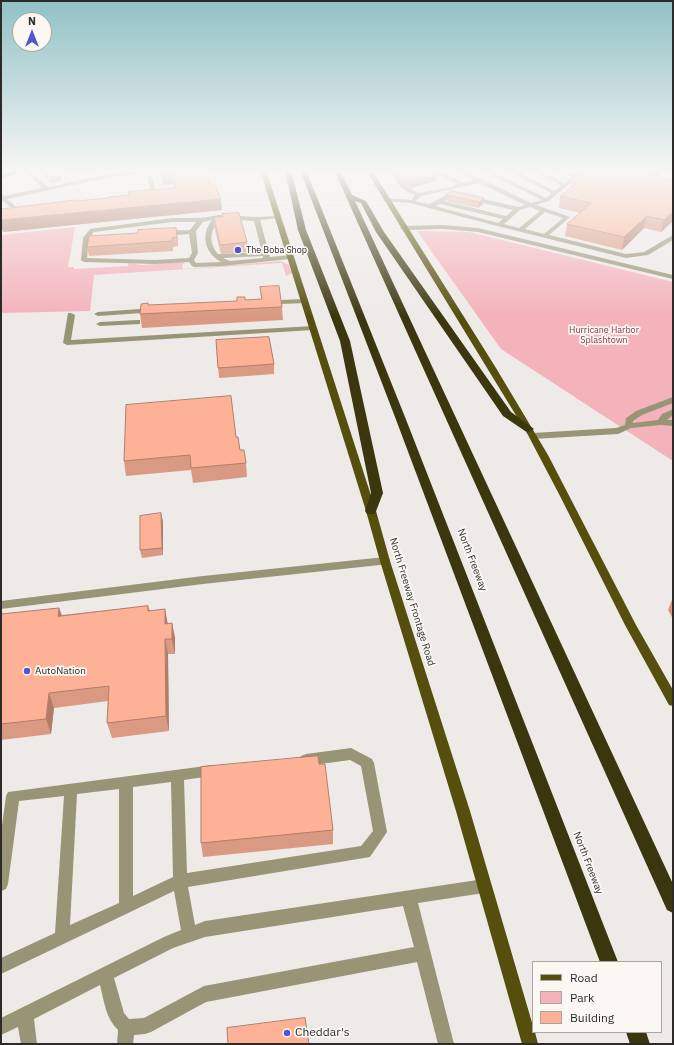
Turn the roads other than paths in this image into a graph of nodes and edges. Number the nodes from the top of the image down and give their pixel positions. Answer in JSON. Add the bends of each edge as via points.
{"nodes":[{"id":1,"x":212,"y":219,"type":"edge"},
{"id":2,"x":218,"y":219,"type":"edge"},
{"id":3,"x":248,"y":219,"type":"edge"},
{"id":4,"x":257,"y":219,"type":"joint"},
{"id":5,"x":278,"y":219,"type":"edge"},
{"id":6,"x":299,"y":219,"type":"edge"},
{"id":7,"x":322,"y":219,"type":"edge"},
{"id":8,"x":359,"y":219,"type":"edge"},
{"id":9,"x":373,"y":219,"type":"edge"},
{"id":10,"x":397,"y":219,"type":"edge"},
{"id":11,"x":477,"y":219,"type":"edge"},
{"id":12,"x":506,"y":219,"type":"edge"},
{"id":13,"x":534,"y":219,"type":"edge"},
{"id":14,"x":565,"y":219,"type":"edge"},
{"id":15,"x":201,"y":220,"type":"junction"},
{"id":16,"x":499,"y":225,"type":"junction"},
{"id":17,"x":403,"y":228,"type":"junction"},
{"id":18,"x":520,"y":230,"type":"junction"},
{"id":19,"x":155,"y":232,"type":"edge"},
{"id":20,"x":192,"y":232,"type":"junction"},
{"id":21,"x":178,"y":233,"type":"junction"},
{"id":22,"x":168,"y":236,"type":"edge"},
{"id":23,"x":545,"y":236,"type":"junction"},
{"id":24,"x":673,"y":237,"type":"edge"},
{"id":25,"x":94,"y":239,"type":"edge"},
{"id":26,"x":86,"y":240,"type":"junction"},
{"id":27,"x":636,"y":255,"type":"junction"},
{"id":28,"x":215,"y":256,"type":"junction"},
{"id":29,"x":266,"y":257,"type":"junction"},
{"id":30,"x":290,"y":257,"type":"junction"},
{"id":31,"x":191,"y":260,"type":"junction"},
{"id":32,"x":231,"y":263,"type":"junction"},
{"id":33,"x":628,"y":267,"type":"junction"},
{"id":34,"x":673,"y":278,"type":"edge"},
{"id":35,"x":304,"y":301,"type":"junction"},
{"id":36,"x":280,"y":302,"type":"edge"},
{"id":37,"x":161,"y":309,"type":"edge"},
{"id":38,"x":138,"y":311,"type":"junction"},
{"id":39,"x":98,"y":314,"type":"dead end"},
{"id":40,"x":71,"y":315,"type":"dead end"},
{"id":41,"x":100,"y":324,"type":"dead end"},
{"id":42,"x":313,"y":328,"type":"junction"},
{"id":43,"x":673,"y":400,"type":"edge"},
{"id":44,"x":673,"y":412,"type":"edge"},
{"id":45,"x":661,"y":422,"type":"junction"},
{"id":46,"x":673,"y":423,"type":"edge"},
{"id":47,"x":630,"y":426,"type":"junction"},
{"id":48,"x":531,"y":432,"type":"junction"},
{"id":49,"x":371,"y":511,"type":"junction"},
{"id":50,"x":385,"y":561,"type":"junction"},
{"id":51,"x":1,"y":605,"type":"edge"},
{"id":52,"x":673,"y":701,"type":"edge"},
{"id":53,"x":295,"y":761,"type":"edge"},
{"id":54,"x":224,"y":770,"type":"edge"},
{"id":55,"x":177,"y":776,"type":"junction"},
{"id":56,"x":126,"y":782,"type":"junction"},
{"id":57,"x":71,"y":789,"type":"junction"},
{"id":58,"x":180,"y":881,"type":"junction"},
{"id":59,"x":1,"y":884,"type":"edge"},
{"id":60,"x":484,"y":886,"type":"junction"},
{"id":61,"x":409,"y":898,"type":"junction"},
{"id":62,"x":673,"y":904,"type":"edge"},
{"id":63,"x":126,"y":907,"type":"junction"},
{"id":64,"x":190,"y":934,"type":"junction"},
{"id":65,"x":62,"y":937,"type":"junction"},
{"id":66,"x":423,"y":953,"type":"junction"},
{"id":67,"x":609,"y":961,"type":"edge"},
{"id":68,"x":1,"y":966,"type":"edge"},
{"id":69,"x":105,"y":974,"type":"junction"},
{"id":70,"x":25,"y":1015,"type":"junction"},
{"id":71,"x":1,"y":1027,"type":"edge"},
{"id":72,"x":126,"y":1028,"type":"junction"},
{"id":73,"x":636,"y":1033,"type":"edge"},
{"id":74,"x":29,"y":1044,"type":"edge"},
{"id":75,"x":125,"y":1044,"type":"edge"},
{"id":76,"x":446,"y":1044,"type":"edge"},
{"id":77,"x":530,"y":1044,"type":"edge"},
{"id":78,"x":640,"y":1044,"type":"edge"}],
"edges":[{"from":1,"to":15,"type":"lane"},
{"from":2,"to":28,"type":"lane","via":[[209,230],[212,253]]},
{"from":3,"to":4,"type":"lane"},
{"from":4,"to":29,"type":"lane"},
{"from":5,"to":30,"type":"main road","name":"North Freeway Frontage Road"},
{"from":6,"to":49,"type":"highway","via":[[345,341],[377,493]]},
{"from":7,"to":67,"type":"highway","name":"North Freeway"},
{"from":8,"to":62,"type":"highway"},
{"from":9,"to":48,"type":"highway","via":[[508,414]]},
{"from":10,"to":17,"type":"main road"},
{"from":11,"to":16,"type":"lane"},
{"from":12,"to":16,"type":"lane"},
{"from":13,"to":18,"type":"lane"},
{"from":14,"to":23,"type":"lane"},
{"from":15,"to":20,"type":"lane"},
{"from":15,"to":26,"type":"lane","via":[[172,220],[99,228],[92,230]]},
{"from":16,"to":18,"type":"lane"},
{"from":17,"to":33,"type":"lane","via":[[443,227],[478,230]]},
{"from":17,"to":48,"type":"main road"},
{"from":18,"to":23,"type":"lane"},
{"from":19,"to":21,"type":"lane"},
{"from":20,"to":21,"type":"lane"},
{"from":20,"to":31,"type":"lane","via":[[195,254]]},
{"from":21,"to":22,"type":"lane"},
{"from":23,"to":27,"type":"lane","via":[[626,256]]},
{"from":24,"to":27,"type":"lane","via":[[646,254]]},
{"from":25,"to":26,"type":"lane"},
{"from":26,"to":31,"type":"lane","via":[[84,260]]},
{"from":27,"to":33,"type":"lane"},
{"from":28,"to":29,"type":"lane"},
{"from":28,"to":32,"type":"lane","via":[[219,260]]},
{"from":29,"to":30,"type":"lane"},
{"from":29,"to":32,"type":"lane"},
{"from":30,"to":35,"type":"main road","name":"North Freeway Frontage Road"},
{"from":31,"to":32,"type":"lane","via":[[194,265]]},
{"from":33,"to":34,"type":"lane"},
{"from":35,"to":36,"type":"lane"},
{"from":35,"to":42,"type":"main road","name":"North Freeway Frontage Road"},
{"from":37,"to":38,"type":"lane"},
{"from":38,"to":39,"type":"lane"},
{"from":38,"to":41,"type":"lane","via":[[137,325]]},
{"from":40,"to":42,"type":"lane","via":[[67,343]]},
{"from":42,"to":49,"type":"main road","name":"North Freeway Frontage Road"},
{"from":43,"to":47,"type":"lane","via":[[639,413],[629,420]]},
{"from":44,"to":45,"type":"lane","via":[[665,416]]},
{"from":45,"to":46,"type":"lane"},
{"from":45,"to":47,"type":"lane"},
{"from":47,"to":48,"type":"lane","via":[[612,432]]},
{"from":48,"to":52,"type":"main road","via":[[584,531],[617,600]]},
{"from":49,"to":50,"type":"main road","name":"North Freeway Frontage Road"},
{"from":50,"to":51,"type":"lane"},
{"from":50,"to":60,"type":"main road","name":"North Freeway Frontage Road"},
{"from":53,"to":58,"type":"lane","via":[[351,754],[367,763],[380,832],[365,852]]},
{"from":54,"to":55,"type":"lane"},
{"from":55,"to":56,"type":"lane"},
{"from":55,"to":58,"type":"lane"},
{"from":56,"to":57,"type":"lane"},
{"from":56,"to":63,"type":"lane"},
{"from":57,"to":59,"type":"lane","via":[[13,796]]},
{"from":57,"to":65,"type":"lane"},
{"from":58,"to":63,"type":"lane"},
{"from":58,"to":64,"type":"lane"},
{"from":60,"to":61,"type":"lane"},
{"from":60,"to":77,"type":"main road","name":"North Freeway Frontage Road"},
{"from":61,"to":64,"type":"lane","via":[[205,929]]},
{"from":61,"to":66,"type":"lane"},
{"from":63,"to":65,"type":"lane"},
{"from":64,"to":69,"type":"lane"},
{"from":65,"to":68,"type":"lane"},
{"from":66,"to":72,"type":"lane","via":[[204,994],[145,1026]]},
{"from":66,"to":76,"type":"lane"},
{"from":69,"to":70,"type":"lane"},
{"from":69,"to":72,"type":"lane","via":[[117,1018]]},
{"from":70,"to":71,"type":"lane"},
{"from":70,"to":74,"type":"lane"},
{"from":72,"to":75,"type":"lane"},
{"from":73,"to":78,"type":"highway"}]}
